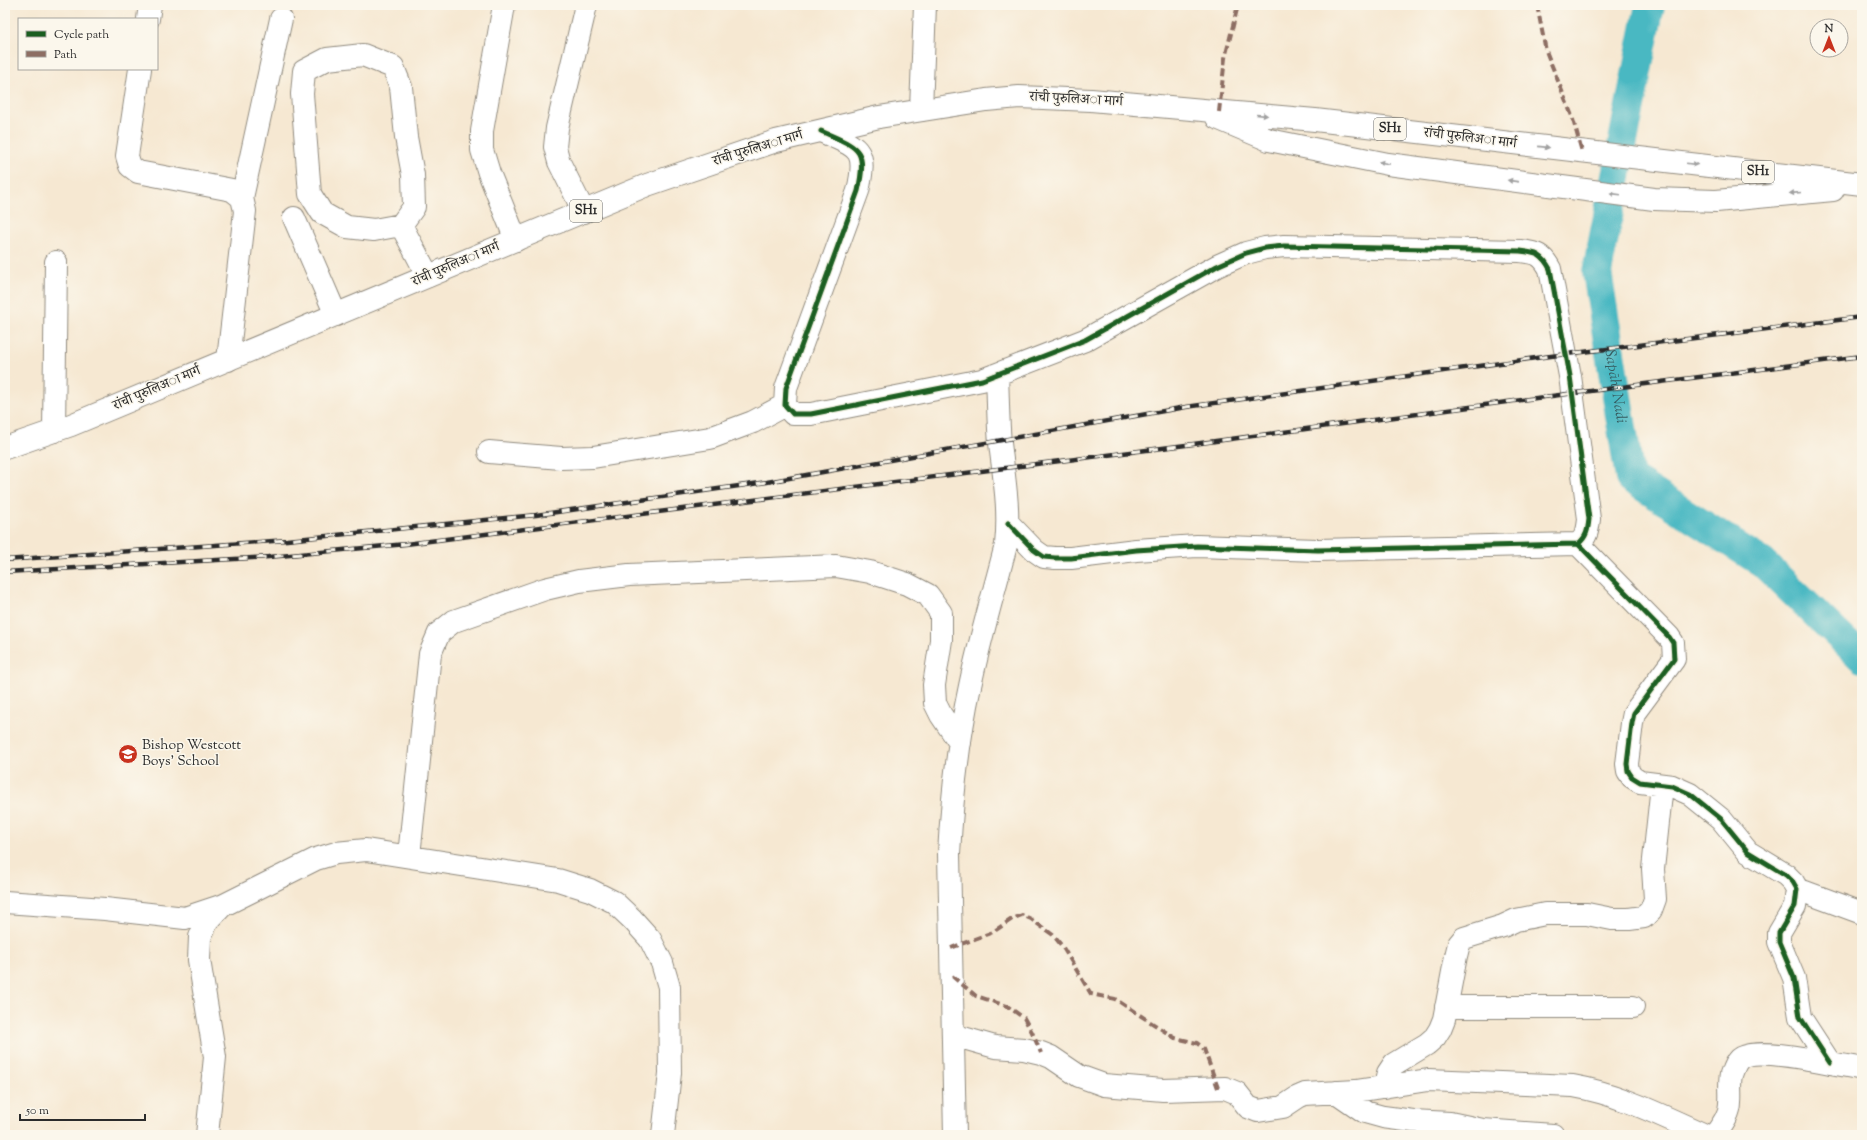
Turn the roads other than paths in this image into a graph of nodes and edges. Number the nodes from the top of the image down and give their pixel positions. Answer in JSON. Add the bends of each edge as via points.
{"nodes":[{"id":1,"x":150,"y":5,"type":"edge"},
{"id":2,"x":504,"y":5,"type":"edge"},
{"id":3,"x":586,"y":5,"type":"edge"},
{"id":4,"x":925,"y":5,"type":"edge"},
{"id":5,"x":148,"y":18,"type":"edge"},
{"id":6,"x":280,"y":19,"type":"dead end"},
{"id":7,"x":140,"y":70,"type":"edge"},
{"id":8,"x":921,"y":110,"type":"junction"},
{"id":9,"x":1195,"y":110,"type":"junction"},
{"id":10,"x":821,"y":130,"type":"junction"},
{"id":11,"x":1862,"y":184,"type":"edge"},
{"id":12,"x":1862,"y":187,"type":"edge"},
{"id":13,"x":242,"y":198,"type":"junction"},
{"id":14,"x":584,"y":212,"type":"junction"},
{"id":15,"x":294,"y":218,"type":"dead end"},
{"id":16,"x":401,"y":225,"type":"junction"},
{"id":17,"x":516,"y":240,"type":"junction"},
{"id":18,"x":56,"y":262,"type":"dead end"},
{"id":19,"x":428,"y":276,"type":"junction"},
{"id":20,"x":336,"y":315,"type":"junction"},
{"id":21,"x":228,"y":360,"type":"junction"},
{"id":22,"x":997,"y":375,"type":"junction"},
{"id":23,"x":785,"y":405,"type":"junction"},
{"id":24,"x":54,"y":431,"type":"junction"},
{"id":25,"x":5,"y":448,"type":"edge"},
{"id":26,"x":489,"y":452,"type":"dead end"},
{"id":27,"x":1008,"y":523,"type":"junction"},
{"id":28,"x":1578,"y":544,"type":"junction"},
{"id":29,"x":960,"y":744,"type":"junction"},
{"id":30,"x":1662,"y":785,"type":"junction"},
{"id":31,"x":409,"y":856,"type":"junction"},
{"id":32,"x":1797,"y":889,"type":"junction"},
{"id":33,"x":5,"y":902,"type":"edge"},
{"id":34,"x":222,"y":906,"type":"junction"},
{"id":35,"x":1862,"y":913,"type":"edge"},
{"id":36,"x":1446,"y":1007,"type":"junction"},
{"id":37,"x":1634,"y":1007,"type":"dead end"},
{"id":38,"x":953,"y":1035,"type":"junction"},
{"id":39,"x":1830,"y":1064,"type":"junction"},
{"id":40,"x":1862,"y":1069,"type":"edge"},
{"id":41,"x":1385,"y":1087,"type":"junction"},
{"id":42,"x":1336,"y":1092,"type":"junction"},
{"id":43,"x":207,"y":1135,"type":"edge"},
{"id":44,"x":663,"y":1135,"type":"edge"},
{"id":45,"x":955,"y":1135,"type":"edge"},
{"id":46,"x":1553,"y":1135,"type":"edge"},
{"id":47,"x":1705,"y":1135,"type":"edge"},
{"id":48,"x":1714,"y":1135,"type":"edge"}],
"edges":[{"from":1,"to":5,"type":"street"},
{"from":2,"to":17,"type":"street","via":[[482,131],[482,150]]},
{"from":3,"to":14,"type":"street","via":[[557,128],[555,147],[559,162]]},
{"from":4,"to":8,"type":"street"},
{"from":6,"to":13,"type":"street"},
{"from":7,"to":13,"type":"street","via":[[127,156],[130,166],[138,172],[153,176],[232,190]]},
{"from":8,"to":9,"type":"street","name":"रांची पुरुलिअा मार्ग","number":"SH1","via":[[1019,97],[1092,100]]},
{"from":8,"to":10,"type":"street","name":"रांची पुरुलिअा मार्ग","number":"SH1"},
{"from":9,"to":11,"type":"street","name":"रांची पुरुलिअा मार्ग","number":"SH1","one_way":true,"via":[[1315,120]]},
{"from":12,"to":9,"type":"street","number":"SH1","one_way":true,"via":[[1716,201],[1654,199],[1388,164],[1277,141]]},
{"from":10,"to":14,"type":"street","name":"रांची पुरुलिअा मार्ग","number":"SH1","via":[[776,141],[647,186]]},
{"from":10,"to":23,"type":"street","via":[[853,145],[860,153],[863,170],[858,191],[786,388]]},
{"from":13,"to":21,"type":"street","via":[[245,211]]},
{"from":14,"to":17,"type":"street","name":"रांची पुरुलिअा मार्ग","number":"SH1"},
{"from":15,"to":20,"type":"street"},
{"from":16,"to":16,"type":"street","via":[[374,230],[347,227],[322,213],[310,194],[302,94],[304,71],[327,59],[363,55],[393,67],[401,87],[413,175],[414,207]]},
{"from":16,"to":19,"type":"street"},
{"from":17,"to":19,"type":"street","name":"रांची पुरुलिअा मार्ग","number":"SH1"},
{"from":18,"to":24,"type":"street"},
{"from":19,"to":20,"type":"street","name":"रांची पुरुलिअा मार्ग","number":"SH1"},
{"from":20,"to":21,"type":"street","name":"रांची पुरुलिअा मार्ग","number":"SH1"},
{"from":21,"to":24,"type":"street","name":"रांची पुरुलिअा मार्ग","number":"SH1"},
{"from":22,"to":23,"type":"street","via":[[811,414],[794,414]]},
{"from":22,"to":27,"type":"street"},
{"from":22,"to":28,"type":"street","via":[[1085,340],[1217,266],[1265,248],[1292,246],[1537,253],[1550,269],[1570,376],[1589,519],[1588,531],[1584,540]]},
{"from":23,"to":26,"type":"street","via":[[753,422],[710,438],[593,457],[561,458]]},
{"from":24,"to":25,"type":"street","name":"रांची पुरुलिअा मार्ग","number":"SH1"},
{"from":27,"to":28,"type":"street","via":[[1034,550],[1044,557],[1054,558],[1197,546],[1318,550]]},
{"from":27,"to":29,"type":"street","via":[[1006,545],[970,685]]},
{"from":28,"to":30,"type":"street","via":[[1673,643],[1674,659],[1634,713],[1627,764],[1632,777],[1640,782]]},
{"from":29,"to":31,"type":"street","via":[[935,703],[934,685],[941,640],[941,613],[928,595],[907,584],[870,572],[836,566],[629,575],[579,581],[545,589],[454,621],[439,633],[430,654]]},
{"from":29,"to":38,"type":"street","via":[[950,854]]},
{"from":30,"to":32,"type":"street","via":[[1672,786],[1690,794],[1721,819],[1748,852],[1786,875]]},
{"from":30,"to":36,"type":"street","via":[[1653,869],[1655,900],[1651,910],[1644,917],[1612,919],[1573,914],[1539,915],[1464,938],[1459,944]]},
{"from":31,"to":34,"type":"street","via":[[366,850],[336,853],[316,859]]},
{"from":31,"to":44,"type":"street","via":[[558,880],[590,890],[614,902],[632,918],[650,939],[662,963],[669,987],[670,1073]]},
{"from":32,"to":35,"type":"street"},
{"from":32,"to":39,"type":"street","via":[[1795,906],[1779,933],[1779,942],[1794,978],[1800,1017]]},
{"from":33,"to":34,"type":"street","via":[[186,918]]},
{"from":34,"to":43,"type":"street","via":[[207,922],[200,937],[199,960],[215,1057]]},
{"from":36,"to":37,"type":"street"},
{"from":36,"to":41,"type":"street","via":[[1444,1019],[1435,1037],[1394,1064],[1388,1073]]},
{"from":38,"to":42,"type":"street","via":[[995,1047],[1040,1053],[1051,1057],[1079,1076],[1104,1085],[1163,1090],[1230,1089],[1237,1093],[1248,1107],[1258,1111],[1284,1107],[1305,1094]]},
{"from":38,"to":45,"type":"street"},
{"from":39,"to":40,"type":"street"},
{"from":39,"to":48,"type":"street","via":[[1768,1053],[1752,1053],[1740,1058],[1730,1078],[1730,1105],[1726,1120]]},
{"from":41,"to":42,"type":"street"},
{"from":41,"to":47,"type":"street","via":[[1428,1080],[1573,1086],[1616,1096]]},
{"from":42,"to":46,"type":"street","via":[[1365,1112],[1383,1117],[1450,1123],[1483,1130]]}]}
